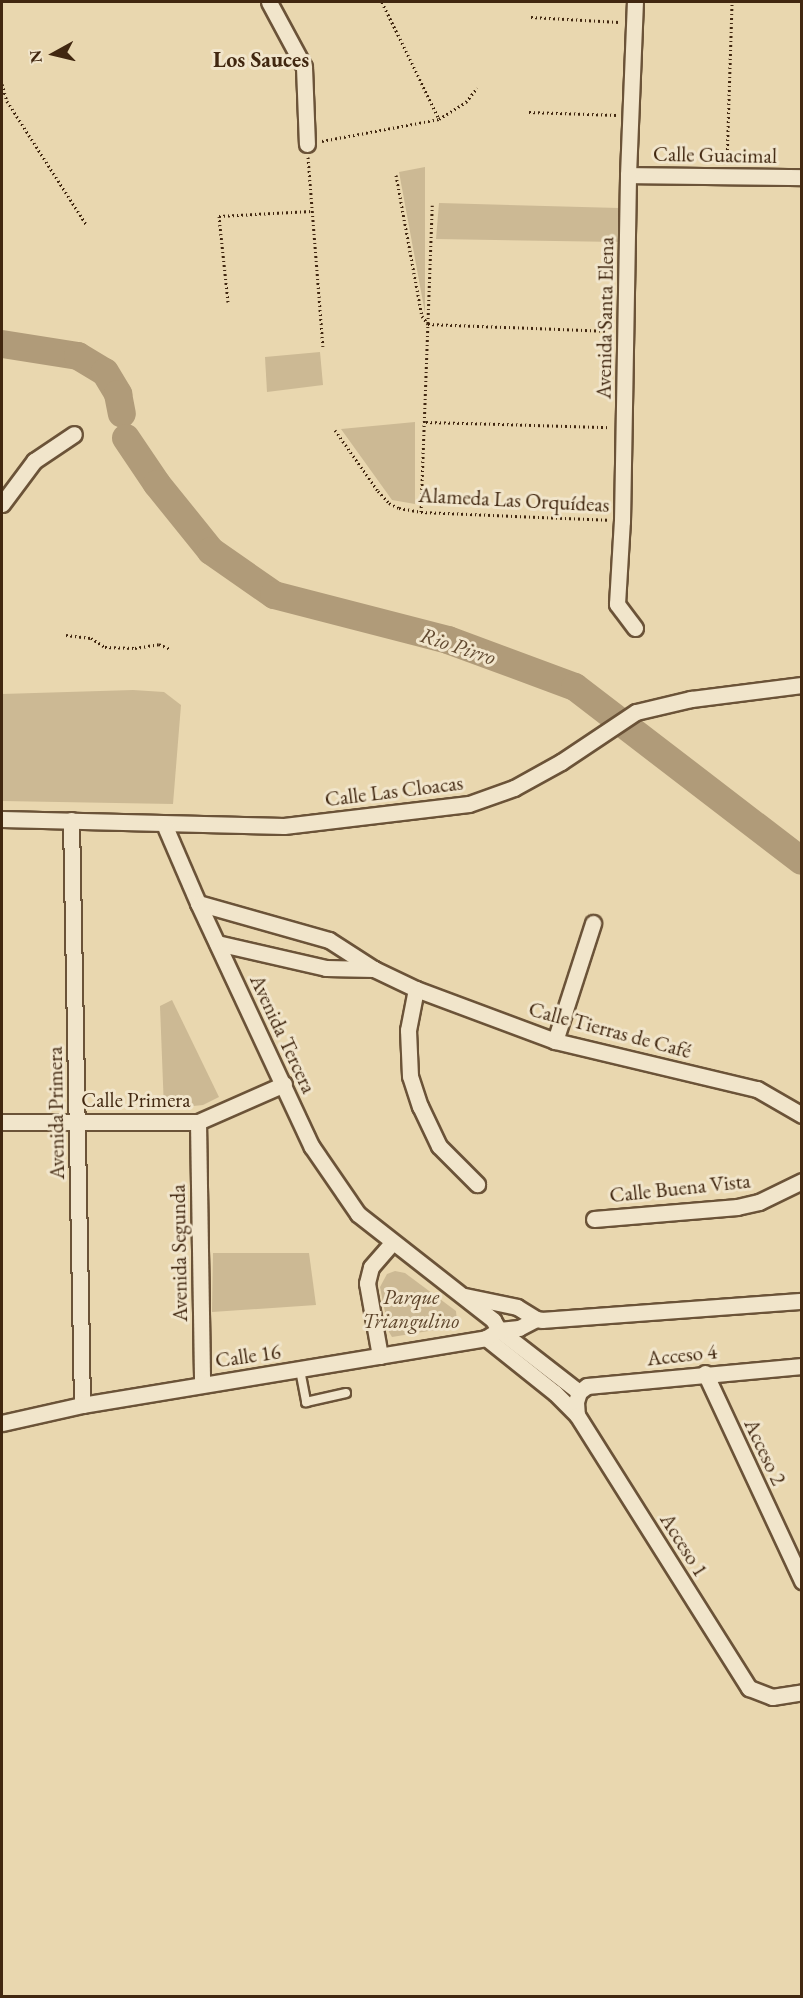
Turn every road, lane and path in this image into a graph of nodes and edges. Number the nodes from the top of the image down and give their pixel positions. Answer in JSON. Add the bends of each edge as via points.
{"nodes":[{"id":1,"x":269,"y":2,"type":"edge"},
{"id":2,"x":382,"y":2,"type":"edge"},
{"id":3,"x":635,"y":2,"type":"edge"},
{"id":4,"x":732,"y":2,"type":"edge"},
{"id":5,"x":531,"y":17,"type":"dead end"},
{"id":6,"x":634,"y":22,"type":"junction"},
{"id":7,"x":2,"y":84,"type":"edge"},
{"id":8,"x":477,"y":88,"type":"dead end"},
{"id":9,"x":529,"y":112,"type":"dead end"},
{"id":10,"x":630,"y":115,"type":"junction"},
{"id":11,"x":439,"y":119,"type":"junction"},
{"id":12,"x":307,"y":144,"type":"junction"},
{"id":13,"x":396,"y":175,"type":"dead end"},
{"id":14,"x":628,"y":175,"type":"junction"},
{"id":15,"x":727,"y":177,"type":"junction"},
{"id":16,"x":801,"y":177,"type":"edge"},
{"id":17,"x":432,"y":205,"type":"dead end"},
{"id":18,"x":312,"y":211,"type":"junction"},
{"id":19,"x":86,"y":224,"type":"dead end"},
{"id":20,"x":228,"y":302,"type":"dead end"},
{"id":21,"x":428,"y":324,"type":"junction"},
{"id":22,"x":627,"y":332,"type":"junction"},
{"id":23,"x":324,"y":346,"type":"dead end"},
{"id":24,"x":426,"y":422,"type":"junction"},
{"id":25,"x":624,"y":428,"type":"junction"},
{"id":26,"x":334,"y":430,"type":"dead end"},
{"id":27,"x":74,"y":434,"type":"dead end"},
{"id":28,"x":2,"y":504,"type":"edge"},
{"id":29,"x":421,"y":512,"type":"junction"},
{"id":30,"x":622,"y":521,"type":"junction"},
{"id":31,"x":634,"y":628,"type":"dead end"},
{"id":32,"x":66,"y":635,"type":"dead end"},
{"id":33,"x":170,"y":649,"type":"dead end"},
{"id":34,"x":801,"y":685,"type":"edge"},
{"id":35,"x":2,"y":819,"type":"edge"},
{"id":36,"x":71,"y":820,"type":"junction"},
{"id":37,"x":164,"y":824,"type":"junction"},
{"id":38,"x":198,"y":903,"type":"junction"},
{"id":39,"x":592,"y":923,"type":"dead end"},
{"id":40,"x":217,"y":943,"type":"junction"},
{"id":41,"x":374,"y":969,"type":"junction"},
{"id":42,"x":416,"y":989,"type":"junction"},
{"id":43,"x":555,"y":1041,"type":"junction"},
{"id":44,"x":284,"y":1084,"type":"junction"},
{"id":45,"x":801,"y":1115,"type":"edge"},
{"id":46,"x":78,"y":1121,"type":"junction"},
{"id":47,"x":9,"y":1122,"type":"edge"},
{"id":48,"x":198,"y":1122,"type":"junction"},
{"id":49,"x":801,"y":1181,"type":"edge"},
{"id":50,"x":477,"y":1184,"type":"dead end"},
{"id":51,"x":594,"y":1219,"type":"dead end"},
{"id":52,"x":392,"y":1243,"type":"junction"},
{"id":53,"x":460,"y":1295,"type":"junction"},
{"id":54,"x":801,"y":1301,"type":"edge"},
{"id":55,"x":536,"y":1319,"type":"junction"},
{"id":56,"x":492,"y":1334,"type":"junction"},
{"id":57,"x":380,"y":1356,"type":"junction"},
{"id":58,"x":801,"y":1366,"type":"edge"},
{"id":59,"x":300,"y":1370,"type":"junction"},
{"id":60,"x":705,"y":1373,"type":"junction"},
{"id":61,"x":202,"y":1384,"type":"junction"},
{"id":62,"x":346,"y":1393,"type":"dead end"},
{"id":63,"x":577,"y":1403,"type":"junction"},
{"id":64,"x":82,"y":1405,"type":"junction"},
{"id":65,"x":2,"y":1423,"type":"edge"},
{"id":66,"x":801,"y":1581,"type":"edge"},
{"id":67,"x":801,"y":1692,"type":"edge"}],
"edges":[{"from":1,"to":12,"type":"street","via":[[304,67]]},
{"from":2,"to":11,"type":"path"},
{"from":3,"to":6,"type":"street","name":"Avenida Santa Elena"},
{"from":4,"to":15,"type":"path"},
{"from":5,"to":6,"type":"path"},
{"from":6,"to":10,"type":"street","name":"Avenida Santa Elena"},
{"from":7,"to":19,"type":"path","via":[[7,101]]},
{"from":8,"to":11,"type":"path","via":[[466,102]]},
{"from":9,"to":10,"type":"path"},
{"from":10,"to":14,"type":"street","name":"Avenida Santa Elena"},
{"from":11,"to":12,"type":"path"},
{"from":12,"to":18,"type":"path"},
{"from":13,"to":21,"type":"path","via":[[422,316]]},
{"from":14,"to":15,"type":"street","name":"Calle Guacimal"},
{"from":14,"to":22,"type":"street","name":"Avenida Santa Elena"},
{"from":15,"to":16,"type":"street","name":"Calle Guacimal"},
{"from":17,"to":21,"type":"path"},
{"from":18,"to":20,"type":"path","via":[[219,216]]},
{"from":18,"to":23,"type":"path"},
{"from":21,"to":22,"type":"path"},
{"from":21,"to":24,"type":"path"},
{"from":22,"to":25,"type":"street","name":"Avenida Santa Elena"},
{"from":24,"to":25,"type":"path"},
{"from":24,"to":29,"type":"path"},
{"from":25,"to":30,"type":"street","name":"Avenida Santa Elena"},
{"from":26,"to":29,"type":"path","name":"Alameda Las Orquídeas","via":[[388,503]]},
{"from":27,"to":28,"type":"street","via":[[34,461]]},
{"from":29,"to":30,"type":"path","name":"Alameda Las Orquídeas"},
{"from":30,"to":31,"type":"street","name":"Avenida Santa Elena","via":[[617,604]]},
{"from":32,"to":33,"type":"path","via":[[92,638],[105,647],[159,644]]},
{"from":34,"to":37,"type":"street","name":"Calle Las Cloacas","via":[[692,699],[636,712],[514,788],[469,804],[284,826]]},
{"from":35,"to":36,"type":"street","name":"Calle Las Cloacas"},
{"from":36,"to":37,"type":"street","name":"Calle Las Cloacas"},
{"from":36,"to":46,"type":"street","name":"Avenida Primera"},
{"from":37,"to":38,"type":"street","name":"Avenida Tercera"},
{"from":38,"to":40,"type":"street","name":"Avenida Tercera"},
{"from":38,"to":41,"type":"street","name":"Calle Tierras de Café","via":[[329,940]]},
{"from":39,"to":43,"type":"street"},
{"from":40,"to":41,"type":"street","name":"Calle Tierras de Café","via":[[326,968]]},
{"from":40,"to":44,"type":"street","name":"Avenida Tercera"},
{"from":41,"to":42,"type":"street","name":"Calle Tierras de Café"},
{"from":42,"to":43,"type":"street","name":"Calle Tierras de Café"},
{"from":42,"to":50,"type":"street","via":[[408,1030],[410,1076],[439,1146]]},
{"from":43,"to":45,"type":"street","name":"Calle Tierras de Café","via":[[757,1089]]},
{"from":44,"to":48,"type":"street","name":"Calle Primera"},
{"from":44,"to":52,"type":"street","name":"Avenida Tercera","via":[[312,1147],[358,1214]]},
{"from":46,"to":47,"type":"street","name":"Calle Primera"},
{"from":46,"to":48,"type":"street","name":"Calle Primera"},
{"from":46,"to":64,"type":"street","name":"Avenida Primera"},
{"from":48,"to":61,"type":"street","name":"Avenida Segunda"},
{"from":49,"to":51,"type":"street","name":"Calle Buena Vista","via":[[759,1202],[737,1207]]},
{"from":52,"to":53,"type":"street","name":"Avenida Tercera"},
{"from":52,"to":57,"type":"street","via":[[371,1267],[367,1283]]},
{"from":53,"to":55,"type":"street","via":[[517,1307]]},
{"from":53,"to":56,"type":"street","name":"Avenida Tercera","via":[[493,1320]]},
{"from":54,"to":55,"type":"street"},
{"from":55,"to":56,"type":"street","name":"Calle 16","via":[[519,1328]]},
{"from":56,"to":57,"type":"street","name":"Calle 16"},
{"from":56,"to":63,"type":"street"},
{"from":56,"to":63,"type":"street","via":[[555,1393]]},
{"from":57,"to":59,"type":"street","name":"Calle 16"},
{"from":58,"to":60,"type":"street","name":"Acceso 4"},
{"from":59,"to":61,"type":"street","name":"Calle 16"},
{"from":59,"to":62,"type":"lane","via":[[306,1402]]},
{"from":60,"to":63,"type":"street","name":"Acceso 4","via":[[587,1386]]},
{"from":60,"to":66,"type":"street","name":"Acceso 2"},
{"from":61,"to":64,"type":"street","name":"Calle 16"},
{"from":63,"to":67,"type":"street","name":"Acceso 1","via":[[749,1688],[772,1697]]},
{"from":64,"to":65,"type":"street","name":"Calle 16"}]}
